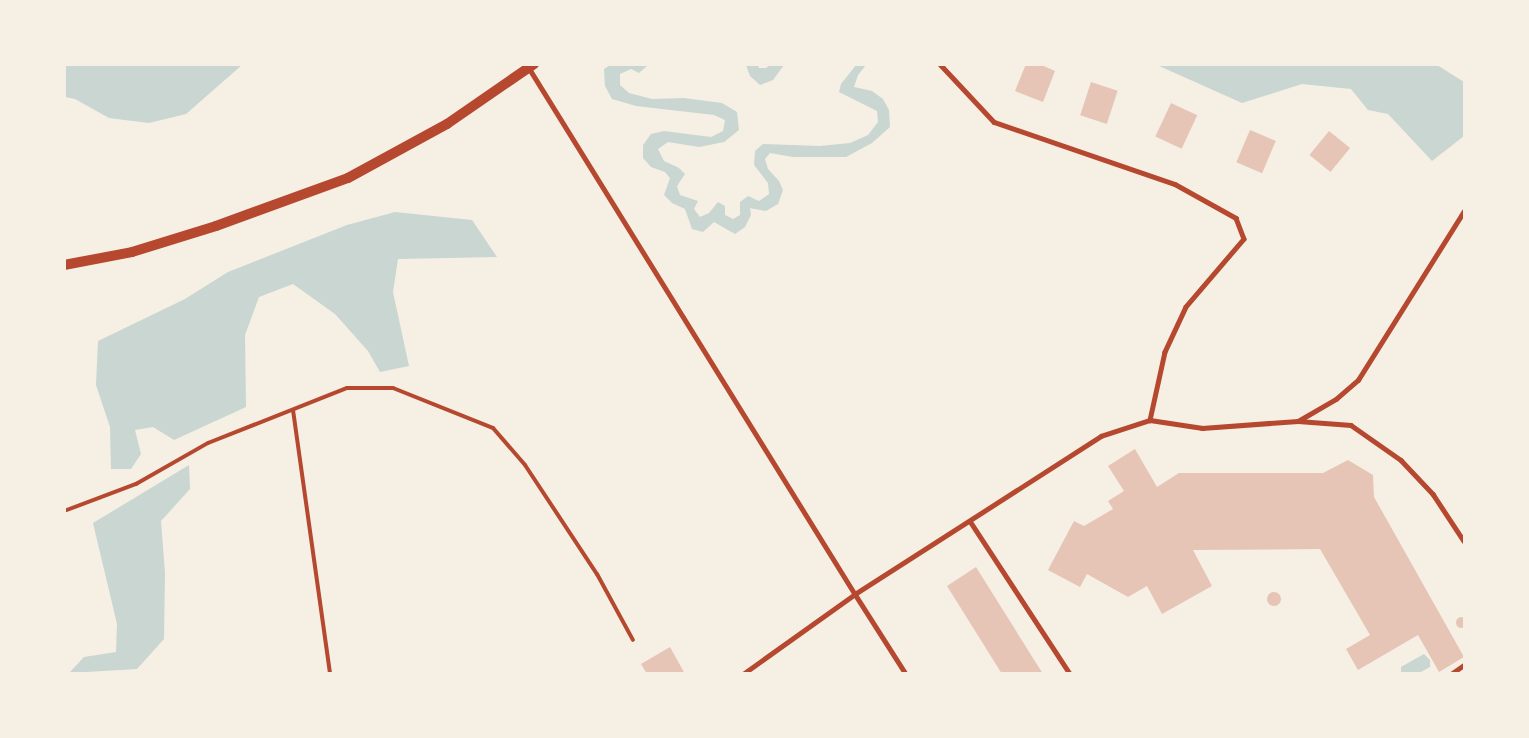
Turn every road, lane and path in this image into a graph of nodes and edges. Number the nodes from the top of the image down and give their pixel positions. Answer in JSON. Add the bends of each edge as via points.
{"nodes":[{"id":1,"x":940,"y":64,"type":"edge"},
{"id":2,"x":531,"y":66,"type":"edge"},
{"id":3,"x":1464,"y":211,"type":"edge"},
{"id":4,"x":64,"y":265,"type":"edge"},
{"id":5,"x":292,"y":410,"type":"junction"},
{"id":6,"x":1150,"y":420,"type":"junction"},
{"id":7,"x":1298,"y":421,"type":"junction"},
{"id":8,"x":64,"y":511,"type":"edge"},
{"id":9,"x":969,"y":521,"type":"junction"},
{"id":10,"x":1464,"y":541,"type":"edge"},
{"id":11,"x":855,"y":594,"type":"junction"},
{"id":12,"x":633,"y":640,"type":"dead end"},
{"id":13,"x":1464,"y":665,"type":"edge"},
{"id":14,"x":330,"y":674,"type":"edge"},
{"id":15,"x":744,"y":674,"type":"edge"},
{"id":16,"x":906,"y":674,"type":"edge"},
{"id":17,"x":1070,"y":674,"type":"edge"},
{"id":18,"x":1451,"y":674,"type":"edge"}],
"edges":[{"from":1,"to":6,"type":"lane","via":[[994,122],[1175,184],[1236,218],[1244,239],[1186,307],[1165,352]]},
{"from":2,"to":4,"type":"street","via":[[447,124],[348,178],[132,252]]},
{"from":2,"to":11,"type":"lane"},
{"from":3,"to":7,"type":"lane","via":[[1358,380],[1336,399]]},
{"from":5,"to":8,"type":"path","via":[[208,443],[136,484]]},
{"from":5,"to":12,"type":"path","via":[[347,388],[393,388],[494,428],[525,465],[597,574]]},
{"from":5,"to":14,"type":"path"},
{"from":6,"to":7,"type":"lane","via":[[1202,428]]},
{"from":6,"to":9,"type":"lane","via":[[1101,436]]},
{"from":7,"to":10,"type":"lane","via":[[1351,425],[1401,460],[1433,494]]},
{"from":9,"to":11,"type":"lane"},
{"from":9,"to":17,"type":"lane"},
{"from":11,"to":15,"type":"lane"},
{"from":11,"to":16,"type":"lane"},
{"from":13,"to":18,"type":"lane"}]}
